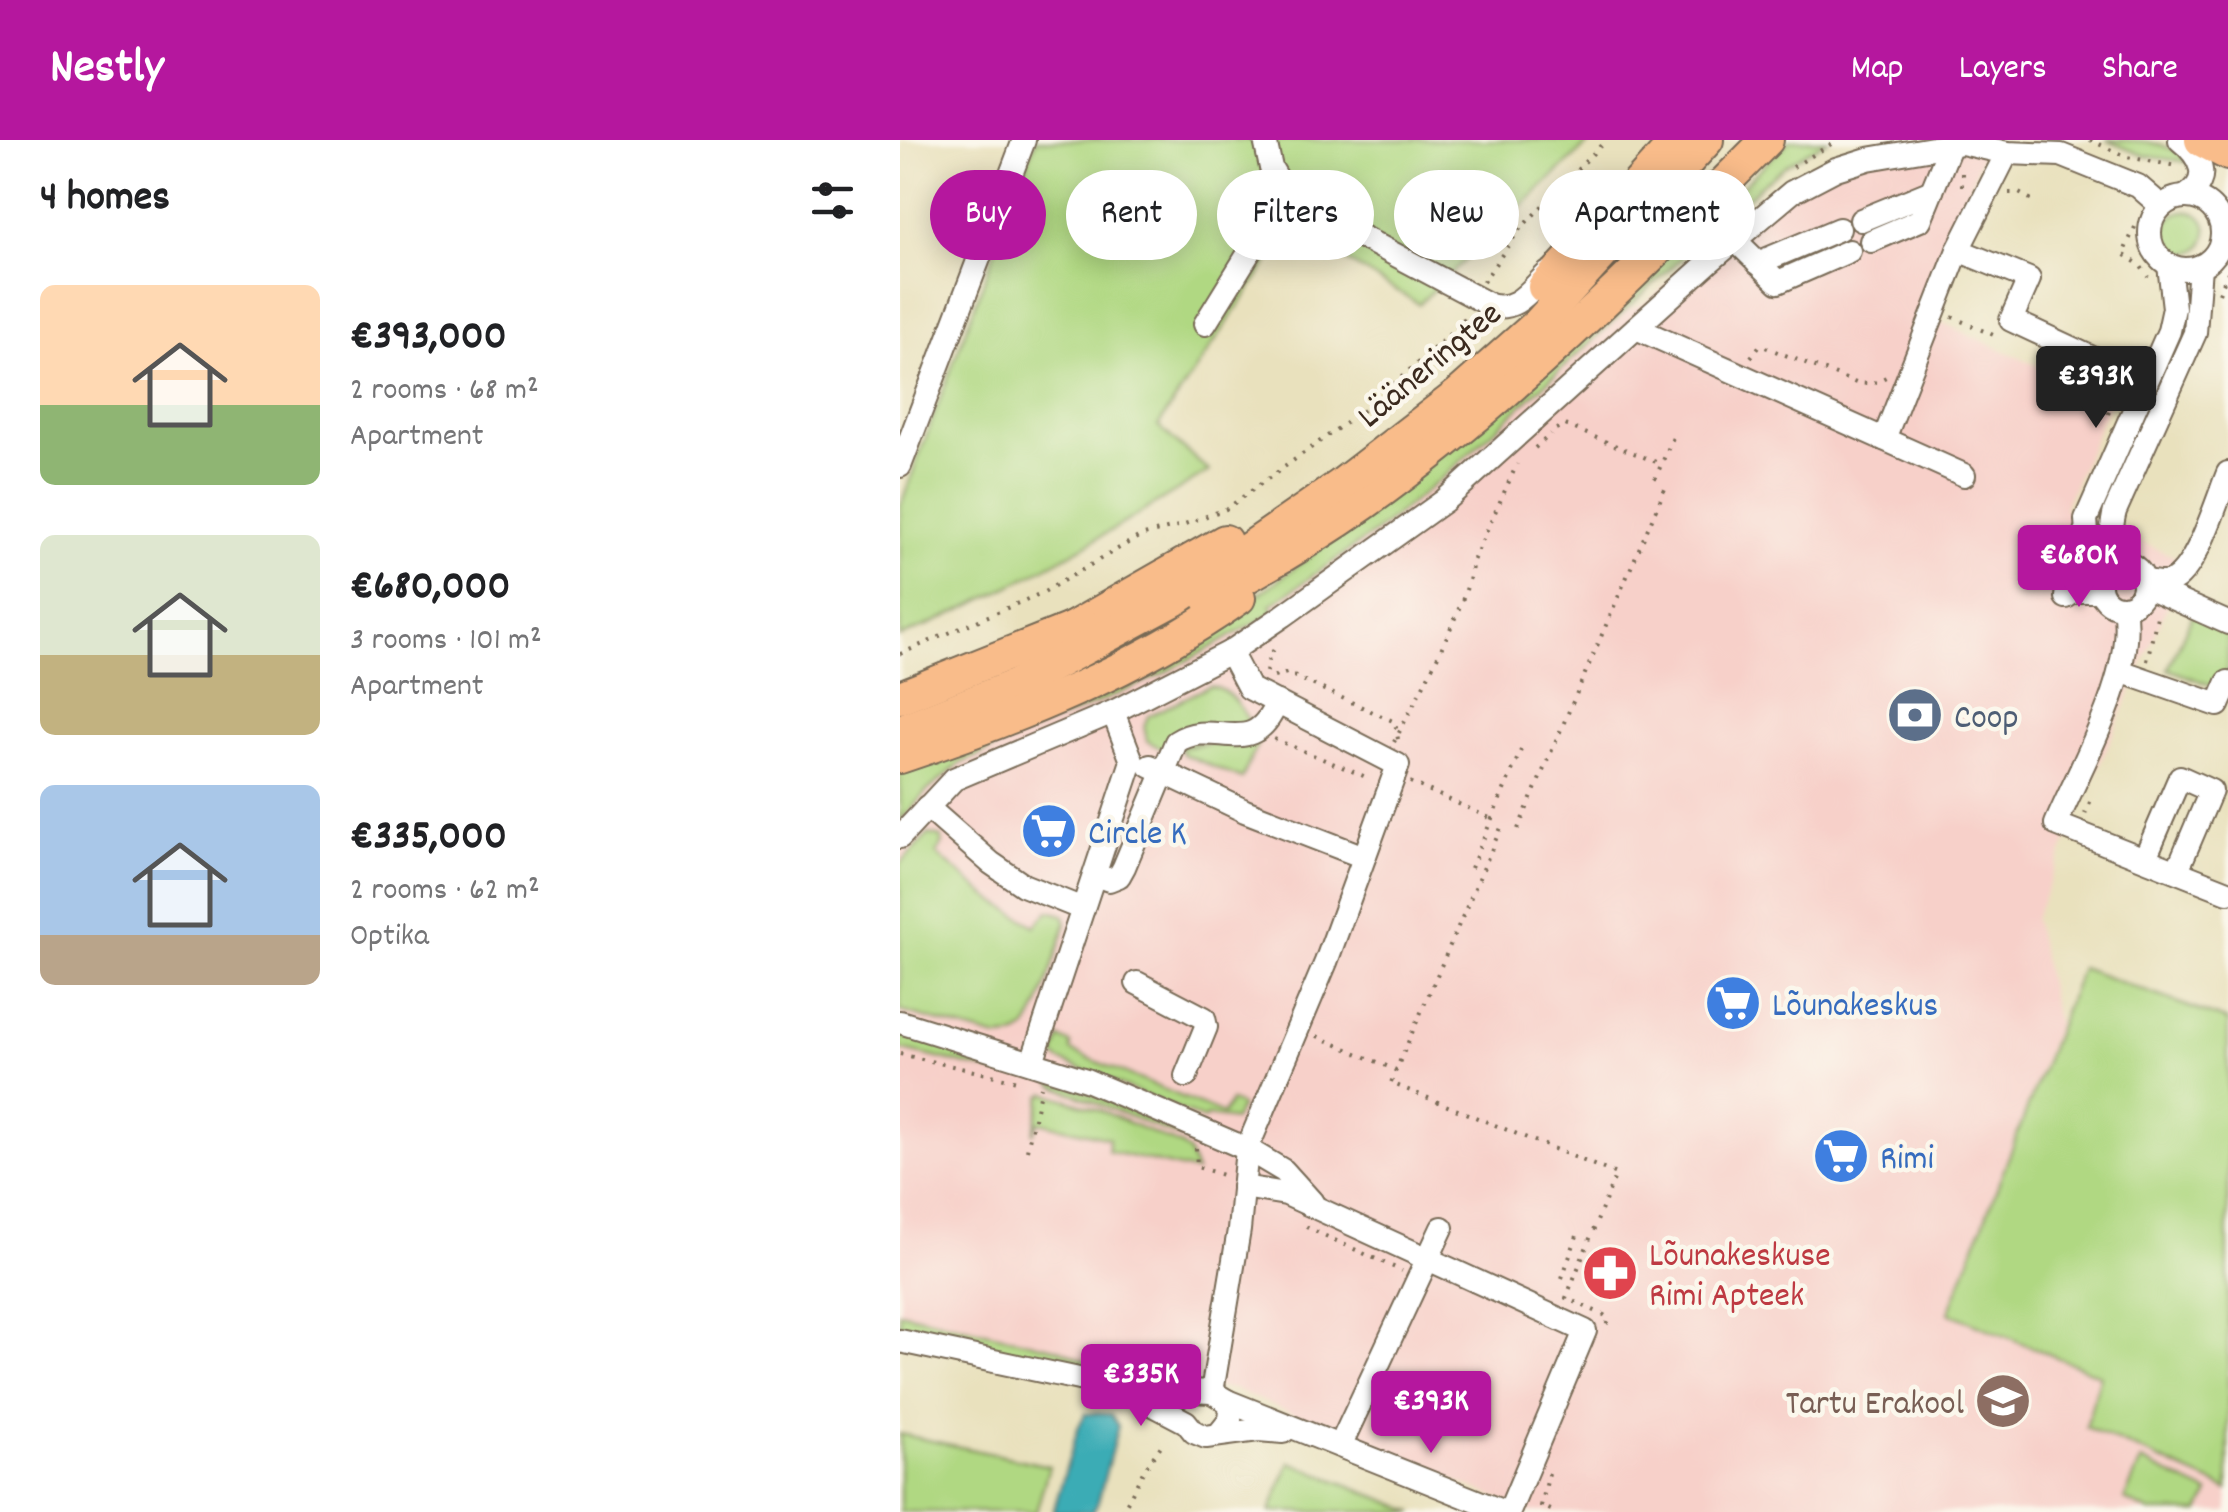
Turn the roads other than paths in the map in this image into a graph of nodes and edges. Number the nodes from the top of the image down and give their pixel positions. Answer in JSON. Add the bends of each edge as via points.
{"nodes":[{"id":1,"x":1024,"y":140,"type":"edge"},
{"id":2,"x":1265,"y":140,"type":"edge"},
{"id":3,"x":1678,"y":140,"type":"edge"},
{"id":4,"x":1707,"y":140,"type":"edge"},
{"id":5,"x":1759,"y":140,"type":"edge"},
{"id":6,"x":1767,"y":140,"type":"edge"},
{"id":7,"x":1778,"y":140,"type":"edge"},
{"id":8,"x":2180,"y":140,"type":"edge"},
{"id":9,"x":1956,"y":143,"type":"junction"},
{"id":10,"x":2007,"y":153,"type":"junction"},
{"id":11,"x":2210,"y":154,"type":"edge"},
{"id":12,"x":1272,"y":170,"type":"edge"},
{"id":13,"x":1654,"y":170,"type":"edge"},
{"id":14,"x":1676,"y":170,"type":"edge"},
{"id":15,"x":1734,"y":170,"type":"edge"},
{"id":16,"x":1736,"y":170,"type":"edge"},
{"id":17,"x":1740,"y":170,"type":"edge"},
{"id":18,"x":2186,"y":196,"type":"junction"},
{"id":19,"x":2161,"y":206,"type":"junction"},
{"id":20,"x":1755,"y":223,"type":"edge"},
{"id":21,"x":2225,"y":228,"type":"edge"},
{"id":22,"x":1866,"y":230,"type":"dead end"},
{"id":23,"x":1844,"y":240,"type":"dead end"},
{"id":24,"x":1374,"y":243,"type":"edge"},
{"id":25,"x":1958,"y":250,"type":"junction"},
{"id":26,"x":1755,"y":259,"type":"edge"},
{"id":27,"x":1245,"y":260,"type":"edge"},
{"id":28,"x":1582,"y":260,"type":"edge"},
{"id":29,"x":1583,"y":260,"type":"edge"},
{"id":30,"x":1583,"y":260,"type":"edge"},
{"id":31,"x":1647,"y":260,"type":"edge"},
{"id":32,"x":1712,"y":260,"type":"edge"},
{"id":33,"x":2170,"y":265,"type":"junction"},
{"id":34,"x":2200,"y":266,"type":"junction"},
{"id":35,"x":1206,"y":324,"type":"dead end"},
{"id":36,"x":1636,"y":328,"type":"junction"},
{"id":37,"x":2146,"y":383,"type":"junction"},
{"id":38,"x":1884,"y":438,"type":"junction"},
{"id":39,"x":900,"y":466,"type":"edge"},
{"id":40,"x":2228,"y":474,"type":"edge"},
{"id":41,"x":1964,"y":475,"type":"dead end"},
{"id":42,"x":2085,"y":532,"type":"junction"},
{"id":43,"x":1317,"y":536,"type":"junction"},
{"id":44,"x":1262,"y":537,"type":"junction"},
{"id":45,"x":2144,"y":581,"type":"junction"},
{"id":46,"x":2101,"y":583,"type":"junction"},
{"id":47,"x":2124,"y":608,"type":"junction"},
{"id":48,"x":2228,"y":623,"type":"edge"},
{"id":49,"x":1064,"y":633,"type":"junction"},
{"id":50,"x":1230,"y":652,"type":"junction"},
{"id":51,"x":2131,"y":675,"type":"junction"},
{"id":52,"x":2228,"y":682,"type":"edge"},
{"id":53,"x":1014,"y":686,"type":"junction"},
{"id":54,"x":900,"y":698,"type":"edge"},
{"id":55,"x":1276,"y":702,"type":"junction"},
{"id":56,"x":1113,"y":712,"type":"junction"},
{"id":57,"x":900,"y":730,"type":"edge"},
{"id":58,"x":900,"y":757,"type":"edge"},
{"id":59,"x":1132,"y":761,"type":"junction"},
{"id":60,"x":1165,"y":771,"type":"junction"},
{"id":61,"x":927,"y":807,"type":"junction"},
{"id":62,"x":900,"y":837,"type":"edge"},
{"id":63,"x":1364,"y":857,"type":"junction"},
{"id":64,"x":2145,"y":858,"type":"junction"},
{"id":65,"x":2178,"y":871,"type":"junction"},
{"id":66,"x":1094,"y":875,"type":"junction"},
{"id":67,"x":2228,"y":892,"type":"edge"},
{"id":68,"x":1083,"y":909,"type":"junction"},
{"id":69,"x":1136,"y":983,"type":"dead end"},
{"id":70,"x":900,"y":1022,"type":"edge"},
{"id":71,"x":1032,"y":1062,"type":"junction"},
{"id":72,"x":1186,"y":1076,"type":"dead end"},
{"id":73,"x":1246,"y":1149,"type":"junction"},
{"id":74,"x":1243,"y":1186,"type":"junction"},
{"id":75,"x":1322,"y":1212,"type":"junction"},
{"id":76,"x":1442,"y":1228,"type":"dead end"},
{"id":77,"x":1428,"y":1260,"type":"junction"},
{"id":78,"x":900,"y":1341,"type":"edge"},
{"id":79,"x":1121,"y":1388,"type":"junction"},
{"id":80,"x":1220,"y":1396,"type":"junction"},
{"id":81,"x":1186,"y":1422,"type":"junction"},
{"id":82,"x":1218,"y":1434,"type":"junction"},
{"id":83,"x":1313,"y":1435,"type":"junction"},
{"id":84,"x":1340,"y":1446,"type":"junction"},
{"id":85,"x":1506,"y":1512,"type":"edge"}],
"edges":[{"from":1,"to":39,"type":"street"},
{"from":2,"to":12,"type":"street"},
{"from":3,"to":13,"type":"highway"},
{"from":4,"to":14,"type":"highway","name":"Lääneringtee"},
{"from":5,"to":15,"type":"highway"},
{"from":6,"to":16,"type":"highway"},
{"from":7,"to":17,"type":"highway"},
{"from":8,"to":11,"type":"street","via":[[2197,154]]},
{"from":9,"to":10,"type":"street"},
{"from":9,"to":20,"type":"street","via":[[1836,169],[1792,192]]},
{"from":9,"to":22,"type":"street","via":[[1920,220]]},
{"from":10,"to":19,"type":"street","via":[[2060,156],[2138,186]]},
{"from":10,"to":25,"type":"street"},
{"from":11,"to":18,"type":"street","via":[[2196,190]]},
{"from":18,"to":19,"type":"street"},
{"from":18,"to":21,"type":"street","via":[[2208,204]]},
{"from":19,"to":33,"type":"street","via":[[2150,238]]},
{"from":21,"to":34,"type":"street","via":[[2216,254]]},
{"from":23,"to":26,"type":"street"},
{"from":24,"to":28,"type":"street","via":[[1501,308]]},
{"from":25,"to":37,"type":"street","via":[[2029,280],[2011,320]]},
{"from":25,"to":38,"type":"street"},
{"from":27,"to":35,"type":"street"},
{"from":29,"to":44,"type":"highway","name":"Lääneringtee","via":[[1538,324],[1459,394]]},
{"from":30,"to":49,"type":"highway","via":[[1445,380],[1307,486],[1241,532]]},
{"from":31,"to":43,"type":"highway","via":[[1454,434]]},
{"from":32,"to":36,"type":"street"},
{"from":33,"to":34,"type":"street"},
{"from":33,"to":37,"type":"street","via":[[2174,308]]},
{"from":34,"to":45,"type":"street","via":[[2194,333],[2110,530],[2114,548]]},
{"from":36,"to":38,"type":"street"},
{"from":36,"to":50,"type":"street","via":[[1549,420]]},
{"from":37,"to":42,"type":"street"},
{"from":38,"to":41,"type":"street"},
{"from":40,"to":45,"type":"street","via":[[2192,559],[2174,580]]},
{"from":42,"to":46,"type":"street"},
{"from":42,"to":46,"type":"street","via":[[2066,598]]},
{"from":43,"to":53,"type":"highway","via":[[1135,638]]},
{"from":43,"to":58,"type":"highway","via":[[1233,602],[1137,659],[1018,714]]},
{"from":44,"to":49,"type":"highway","name":"Lääneringtee"},
{"from":44,"to":53,"type":"highway","name":"Lääneringtee","via":[[1176,598]]},
{"from":45,"to":46,"type":"street","via":[[2110,566]]},
{"from":45,"to":47,"type":"street","via":[[2136,603]]},
{"from":45,"to":48,"type":"street"},
{"from":46,"to":47,"type":"street","via":[[2106,602]]},
{"from":47,"to":51,"type":"street"},
{"from":49,"to":54,"type":"highway","name":"Lääneringtee"},
{"from":50,"to":55,"type":"street","via":[[1249,688]]},
{"from":50,"to":56,"type":"street"},
{"from":51,"to":52,"type":"street","via":[[2218,704]]},
{"from":51,"to":64,"type":"street","via":[[2067,828]]},
{"from":53,"to":57,"type":"highway","name":"Lääneringtee"},
{"from":55,"to":60,"type":"street","via":[[1269,721],[1252,734],[1176,742]]},
{"from":55,"to":63,"type":"street","via":[[1398,765]]},
{"from":56,"to":59,"type":"street"},
{"from":56,"to":61,"type":"street","via":[[954,779]]},
{"from":59,"to":60,"type":"street"},
{"from":59,"to":66,"type":"street"},
{"from":60,"to":63,"type":"street"},
{"from":60,"to":66,"type":"street","via":[[1119,876]]},
{"from":61,"to":62,"type":"street"},
{"from":61,"to":68,"type":"street","via":[[1022,885]]},
{"from":63,"to":73,"type":"street"},
{"from":64,"to":65,"type":"street"},
{"from":64,"to":65,"type":"street","via":[[2180,777],[2211,791]]},
{"from":65,"to":67,"type":"street"},
{"from":66,"to":68,"type":"street"},
{"from":68,"to":71,"type":"street"},
{"from":69,"to":72,"type":"street","via":[[1204,1018]]},
{"from":70,"to":71,"type":"street"},
{"from":71,"to":73,"type":"street"},
{"from":73,"to":74,"type":"street"},
{"from":73,"to":75,"type":"street","via":[[1284,1171]]},
{"from":74,"to":75,"type":"street","via":[[1286,1194]]},
{"from":74,"to":80,"type":"street"},
{"from":75,"to":77,"type":"street"},
{"from":76,"to":77,"type":"street"},
{"from":77,"to":84,"type":"street"},
{"from":77,"to":85,"type":"street","via":[[1585,1331]]},
{"from":78,"to":79,"type":"street"},
{"from":79,"to":80,"type":"street"},
{"from":79,"to":81,"type":"street"},
{"from":80,"to":81,"type":"street","via":[[1200,1392],[1191,1399]]},
{"from":80,"to":82,"type":"street","via":[[1230,1420]]},
{"from":80,"to":83,"type":"street"},
{"from":81,"to":82,"type":"street","via":[[1206,1437]]},
{"from":82,"to":83,"type":"street"},
{"from":83,"to":84,"type":"street"},
{"from":84,"to":85,"type":"street"}]}
